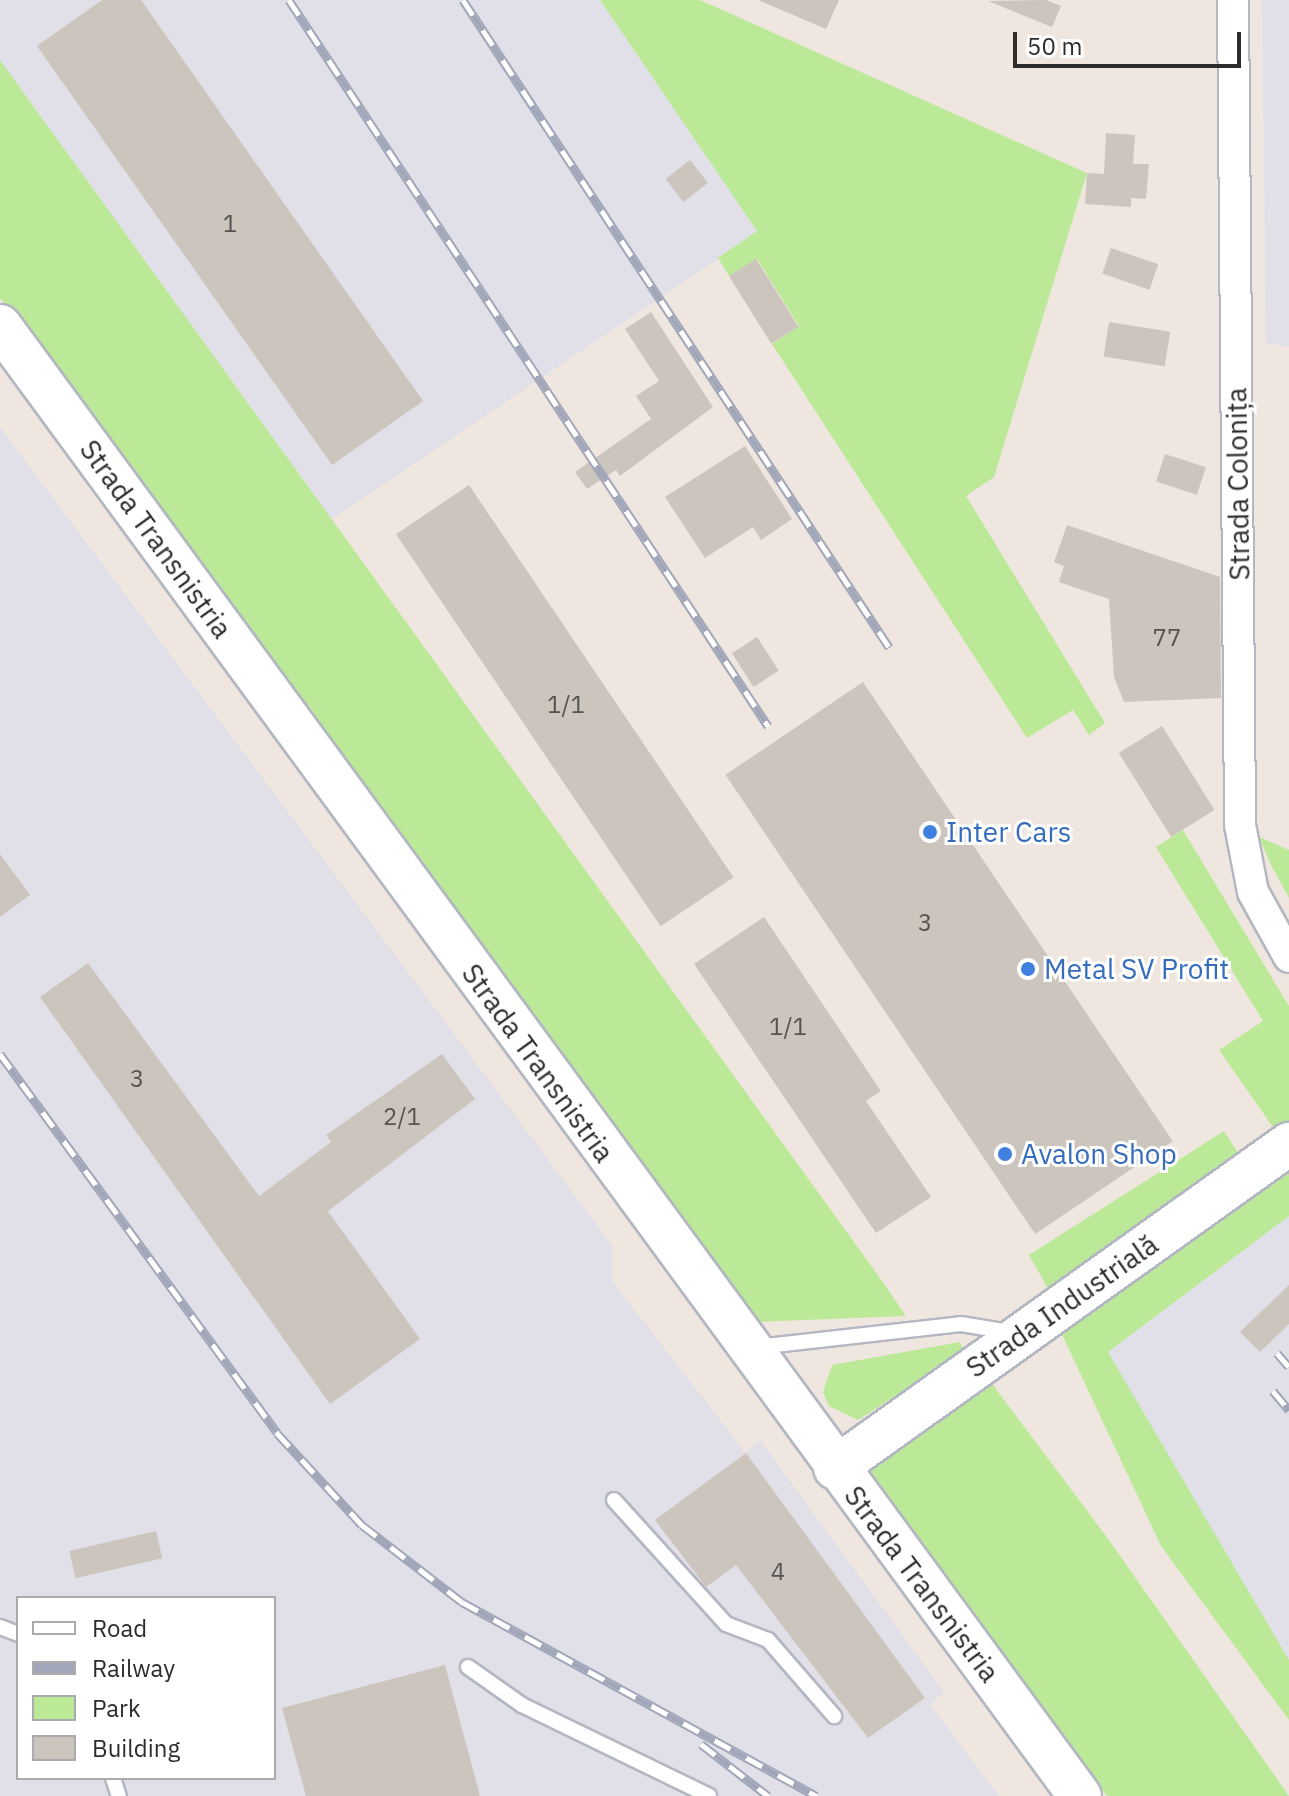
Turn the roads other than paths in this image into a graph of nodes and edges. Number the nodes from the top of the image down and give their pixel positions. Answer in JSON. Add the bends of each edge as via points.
{"nodes":[{"id":1,"x":1233,"y":0,"type":"edge"},
{"id":2,"x":0,"y":326,"type":"edge"},
{"id":3,"x":1289,"y":957,"type":"edge"},
{"id":4,"x":1289,"y":1144,"type":"edge"},
{"id":5,"x":1022,"y":1334,"type":"junction"},
{"id":6,"x":746,"y":1348,"type":"junction"},
{"id":7,"x":835,"y":1468,"type":"junction"},
{"id":8,"x":614,"y":1500,"type":"dead end"},
{"id":9,"x":468,"y":1667,"type":"dead end"},
{"id":10,"x":834,"y":1716,"type":"dead end"},
{"id":11,"x":709,"y":1796,"type":"edge"},
{"id":12,"x":1080,"y":1796,"type":"edge"}],
"edges":[{"from":1,"to":3,"type":"street","name":"Strada Colonița","via":[[1240,825],[1253,892]]},
{"from":2,"to":6,"type":"street","name":"Strada Transnistria"},
{"from":4,"to":5,"type":"street","name":"Strada Industrială"},
{"from":5,"to":6,"type":"lane","via":[[961,1324]]},
{"from":5,"to":7,"type":"street","name":"Strada Industrială"},
{"from":6,"to":7,"type":"street","name":"Strada Transnistria"},
{"from":7,"to":12,"type":"street","name":"Strada Transnistria"},
{"from":8,"to":10,"type":"lane","via":[[726,1624],[768,1640]]},
{"from":9,"to":11,"type":"lane","via":[[522,1705]]}]}
